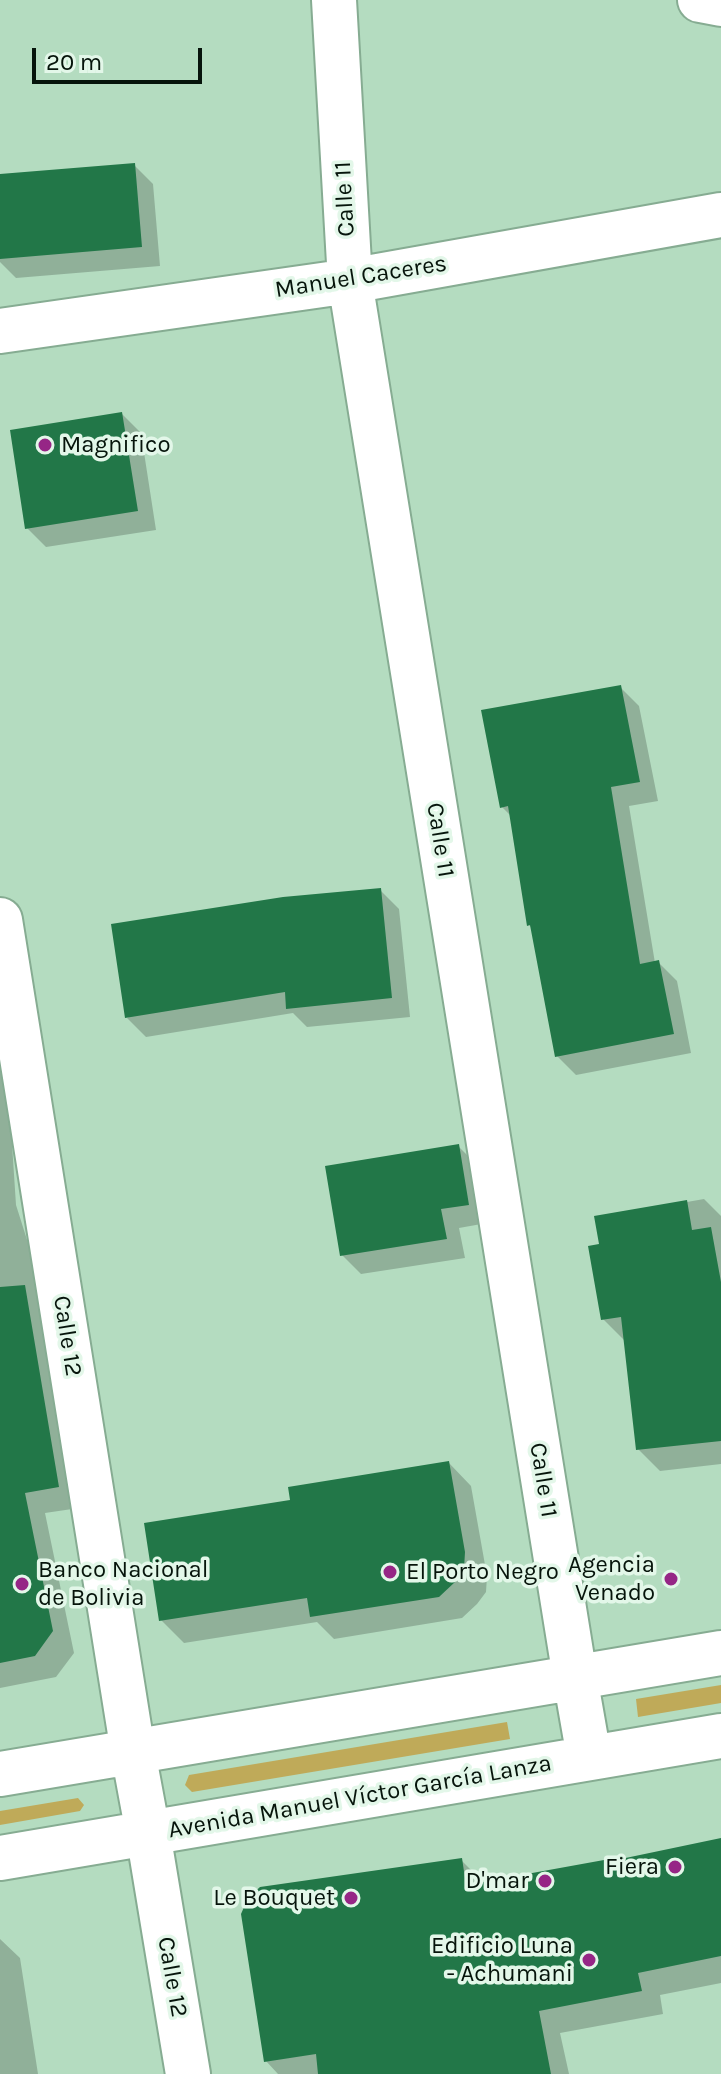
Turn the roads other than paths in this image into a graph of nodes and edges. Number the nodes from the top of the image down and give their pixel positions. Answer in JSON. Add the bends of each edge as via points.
{"nodes":[{"id":1,"x":334,"y":0,"type":"edge"},
{"id":2,"x":700,"y":0,"type":"edge"},
{"id":3,"x":721,"y":4,"type":"edge"},
{"id":4,"x":721,"y":215,"type":"edge"},
{"id":5,"x":350,"y":281,"type":"junction"},
{"id":6,"x":0,"y":331,"type":"edge"},
{"id":7,"x":0,"y":920,"type":"edge"},
{"id":8,"x":721,"y":1653,"type":"edge"},
{"id":9,"x":575,"y":1677,"type":"junction"},
{"id":10,"x":721,"y":1736,"type":"edge"},
{"id":11,"x":133,"y":1752,"type":"junction"},
{"id":12,"x":589,"y":1757,"type":"junction"},
{"id":13,"x":0,"y":1774,"type":"edge"},
{"id":14,"x":148,"y":1833,"type":"junction"},
{"id":15,"x":0,"y":1858,"type":"edge"},
{"id":16,"x":188,"y":2074,"type":"edge"}],
"edges":[{"from":1,"to":5,"type":"street","name":"Calle 11"},
{"from":2,"to":3,"type":"street"},
{"from":4,"to":5,"type":"street","name":"Manuel Caceres"},
{"from":5,"to":6,"type":"street","name":"Manuel Caceres"},
{"from":5,"to":9,"type":"street","name":"Calle 11"},
{"from":7,"to":11,"type":"street","name":"Calle 12"},
{"from":8,"to":9,"type":"street"},
{"from":9,"to":11,"type":"street"},
{"from":9,"to":12,"type":"street","name":"Calle 11"},
{"from":10,"to":12,"type":"street","name":"Avenida Manuel Víctor García Lanza"},
{"from":11,"to":13,"type":"street"},
{"from":11,"to":14,"type":"street","name":"Calle 12"},
{"from":12,"to":14,"type":"street","name":"Avenida Manuel Víctor García Lanza"},
{"from":14,"to":15,"type":"street","name":"Avenida Manuel Víctor García Lanza"},
{"from":14,"to":16,"type":"street","name":"Calle 12"}]}
